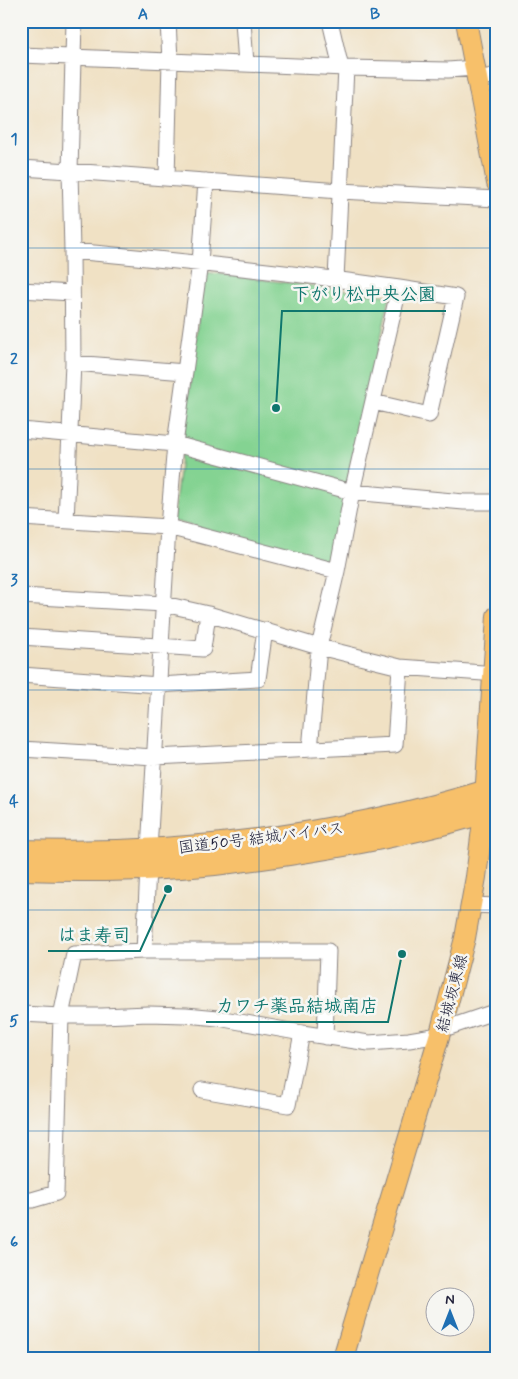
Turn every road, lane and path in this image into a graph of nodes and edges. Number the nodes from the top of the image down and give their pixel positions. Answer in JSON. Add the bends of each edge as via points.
{"nodes":[{"id":1,"x":74,"y":21,"type":"edge"},
{"id":2,"x":168,"y":21,"type":"edge"},
{"id":3,"x":243,"y":21,"type":"edge"},
{"id":4,"x":330,"y":21,"type":"edge"},
{"id":5,"x":466,"y":21,"type":"edge"},
{"id":6,"x":21,"y":56,"type":"edge"},
{"id":7,"x":74,"y":57,"type":"junction"},
{"id":8,"x":170,"y":60,"type":"junction"},
{"id":9,"x":246,"y":64,"type":"junction"},
{"id":10,"x":344,"y":68,"type":"junction"},
{"id":11,"x":476,"y":73,"type":"junction"},
{"id":12,"x":497,"y":75,"type":"edge"},
{"id":13,"x":21,"y":168,"type":"edge"},
{"id":14,"x":70,"y":170,"type":"junction"},
{"id":15,"x":167,"y":178,"type":"junction"},
{"id":16,"x":206,"y":181,"type":"junction"},
{"id":17,"x":497,"y":183,"type":"edge"},
{"id":18,"x":340,"y":192,"type":"junction"},
{"id":19,"x":497,"y":199,"type":"edge"},
{"id":20,"x":72,"y":251,"type":"junction"},
{"id":21,"x":200,"y":263,"type":"junction"},
{"id":22,"x":336,"y":279,"type":"junction"},
{"id":23,"x":399,"y":288,"type":"junction"},
{"id":24,"x":21,"y":290,"type":"edge"},
{"id":25,"x":72,"y":294,"type":"junction"},
{"id":26,"x":73,"y":363,"type":"junction"},
{"id":27,"x":185,"y":372,"type":"junction"},
{"id":28,"x":373,"y":402,"type":"junction"},
{"id":29,"x":21,"y":430,"type":"edge"},
{"id":30,"x":70,"y":435,"type":"junction"},
{"id":31,"x":175,"y":444,"type":"junction"},
{"id":32,"x":352,"y":492,"type":"junction"},
{"id":33,"x":497,"y":502,"type":"edge"},
{"id":34,"x":21,"y":518,"type":"edge"},
{"id":35,"x":66,"y":521,"type":"junction"},
{"id":36,"x":168,"y":527,"type":"junction"},
{"id":37,"x":337,"y":571,"type":"junction"},
{"id":38,"x":21,"y":596,"type":"edge"},
{"id":39,"x":164,"y":604,"type":"junction"},
{"id":40,"x":208,"y":614,"type":"junction"},
{"id":41,"x":497,"y":616,"type":"edge"},
{"id":42,"x":265,"y":630,"type":"junction"},
{"id":43,"x":21,"y":637,"type":"edge"},
{"id":44,"x":161,"y":645,"type":"junction"},
{"id":45,"x":320,"y":647,"type":"junction"},
{"id":46,"x":400,"y":667,"type":"junction"},
{"id":47,"x":495,"y":674,"type":"edge"},
{"id":48,"x":21,"y":675,"type":"edge"},
{"id":49,"x":159,"y":685,"type":"junction"},
{"id":50,"x":21,"y":749,"type":"edge"},
{"id":51,"x":310,"y":750,"type":"junction"},
{"id":52,"x":155,"y":757,"type":"junction"},
{"id":53,"x":491,"y":800,"type":"edge"},
{"id":54,"x":21,"y":851,"type":"edge"},
{"id":55,"x":149,"y":859,"type":"junction"},
{"id":56,"x":21,"y":869,"type":"edge"},
{"id":57,"x":472,"y":905,"type":"junction"},
{"id":58,"x":497,"y":906,"type":"edge"},
{"id":59,"x":144,"y":951,"type":"junction"},
{"id":60,"x":497,"y":1011,"type":"edge"},
{"id":61,"x":21,"y":1014,"type":"edge"},
{"id":62,"x":61,"y":1016,"type":"junction"},
{"id":63,"x":302,"y":1033,"type":"junction"},
{"id":64,"x":440,"y":1033,"type":"junction"},
{"id":65,"x":325,"y":1037,"type":"junction"},
{"id":66,"x":202,"y":1090,"type":"dead end"},
{"id":67,"x":21,"y":1200,"type":"edge"},
{"id":68,"x":343,"y":1358,"type":"edge"}],
"edges":[{"from":1,"to":7,"type":"street"},
{"from":2,"to":8,"type":"street"},
{"from":3,"to":9,"type":"street"},
{"from":4,"to":10,"type":"street"},
{"from":5,"to":11,"type":"main road"},
{"from":6,"to":7,"type":"street"},
{"from":7,"to":8,"type":"street"},
{"from":7,"to":14,"type":"street"},
{"from":8,"to":9,"type":"street"},
{"from":8,"to":15,"type":"street"},
{"from":9,"to":10,"type":"street"},
{"from":10,"to":11,"type":"street"},
{"from":10,"to":18,"type":"street"},
{"from":11,"to":12,"type":"street"},
{"from":11,"to":17,"type":"main road"},
{"from":13,"to":14,"type":"street"},
{"from":14,"to":15,"type":"street"},
{"from":14,"to":20,"type":"street"},
{"from":15,"to":16,"type":"street"},
{"from":16,"to":18,"type":"street"},
{"from":16,"to":21,"type":"street"},
{"from":18,"to":19,"type":"street"},
{"from":18,"to":22,"type":"street"},
{"from":20,"to":21,"type":"street"},
{"from":20,"to":25,"type":"street"},
{"from":21,"to":22,"type":"street"},
{"from":21,"to":27,"type":"street"},
{"from":22,"to":23,"type":"street"},
{"from":23,"to":28,"type":"street"},
{"from":23,"to":28,"type":"street","via":[[456,297],[429,415]]},
{"from":24,"to":25,"type":"street"},
{"from":25,"to":26,"type":"street"},
{"from":26,"to":27,"type":"street"},
{"from":26,"to":30,"type":"street"},
{"from":27,"to":31,"type":"street"},
{"from":28,"to":32,"type":"street"},
{"from":29,"to":30,"type":"street"},
{"from":30,"to":31,"type":"street"},
{"from":30,"to":35,"type":"street"},
{"from":31,"to":32,"type":"street"},
{"from":31,"to":36,"type":"street"},
{"from":32,"to":33,"type":"street"},
{"from":32,"to":37,"type":"street"},
{"from":34,"to":35,"type":"street"},
{"from":35,"to":36,"type":"street"},
{"from":36,"to":37,"type":"street"},
{"from":36,"to":39,"type":"street"},
{"from":37,"to":45,"type":"street"},
{"from":38,"to":39,"type":"street"},
{"from":39,"to":40,"type":"street"},
{"from":39,"to":44,"type":"street"},
{"from":40,"to":42,"type":"street"},
{"from":40,"to":44,"type":"street","via":[[203,649]]},
{"from":41,"to":47,"type":"main road","name":"結城坂東線"},
{"from":42,"to":45,"type":"street"},
{"from":42,"to":49,"type":"street","via":[[258,679]]},
{"from":43,"to":44,"type":"street"},
{"from":44,"to":49,"type":"street"},
{"from":45,"to":46,"type":"street"},
{"from":45,"to":51,"type":"street"},
{"from":46,"to":47,"type":"street"},
{"from":46,"to":51,"type":"street","via":[[395,745]]},
{"from":47,"to":53,"type":"main road","name":"結城坂東線"},
{"from":48,"to":49,"type":"street"},
{"from":49,"to":52,"type":"street"},
{"from":50,"to":52,"type":"street"},
{"from":51,"to":52,"type":"street"},
{"from":52,"to":55,"type":"street"},
{"from":53,"to":55,"type":"highway","name":"国道50号 結城バイパス","via":[[453,822],[312,851],[228,863]]},
{"from":53,"to":57,"type":"main road","name":"結城坂東線"},
{"from":54,"to":55,"type":"highway","name":"国道50号 結城バイパス"},
{"from":55,"to":56,"type":"highway","name":"国道50号 結城バイパス","via":[[48,870]]},
{"from":55,"to":59,"type":"street"},
{"from":57,"to":58,"type":"street"},
{"from":57,"to":64,"type":"main road","name":"結城坂東線"},
{"from":59,"to":62,"type":"street","via":[[74,954]]},
{"from":59,"to":65,"type":"street","via":[[328,951]]},
{"from":60,"to":64,"type":"street"},
{"from":61,"to":62,"type":"street"},
{"from":62,"to":63,"type":"street","via":[[186,1015]]},
{"from":62,"to":67,"type":"street","via":[[56,1193]]},
{"from":63,"to":65,"type":"street"},
{"from":63,"to":66,"type":"street","via":[[288,1105]]},
{"from":64,"to":65,"type":"street","via":[[414,1039],[369,1042]]},
{"from":64,"to":68,"type":"main road","name":"結城坂東線"}]}
